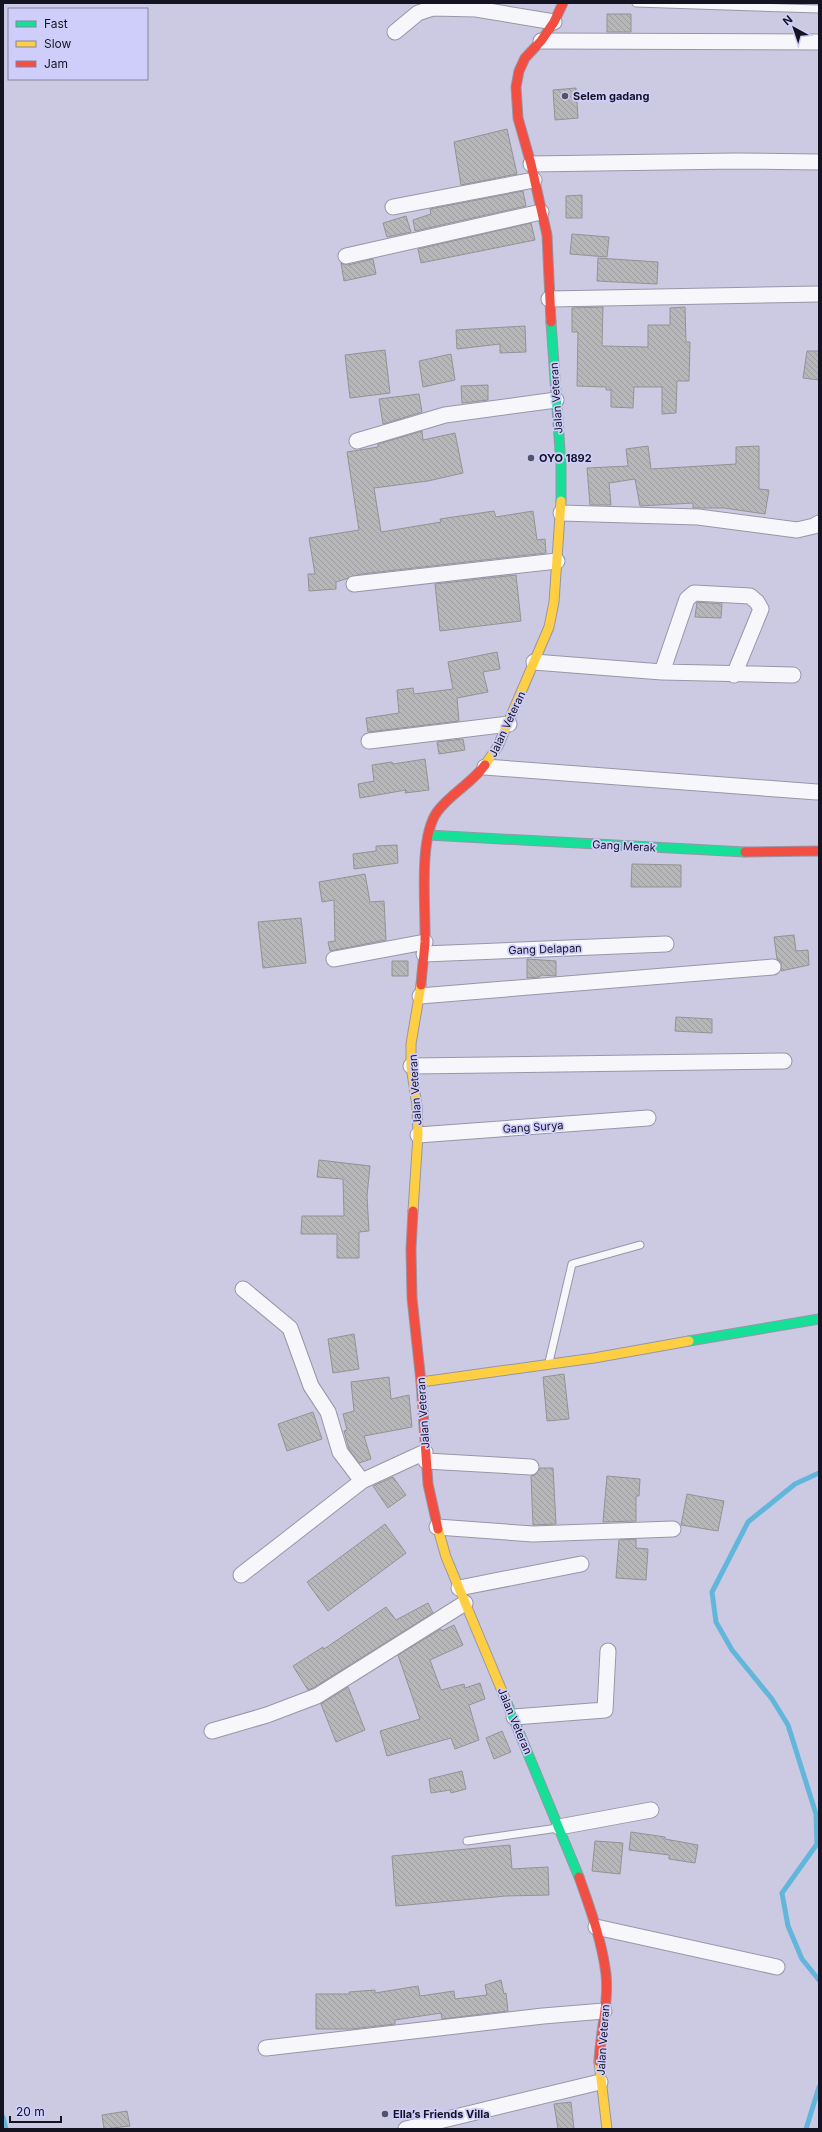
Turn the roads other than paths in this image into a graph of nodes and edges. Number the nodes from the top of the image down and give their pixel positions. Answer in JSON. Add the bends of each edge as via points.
{"nodes":[{"id":1,"x":563,"y":3,"type":"edge"},
{"id":2,"x":636,"y":3,"type":"edge"},
{"id":3,"x":819,"y":9,"type":"edge"},
{"id":4,"x":554,"y":22,"type":"junction"},
{"id":5,"x":395,"y":32,"type":"dead end"},
{"id":6,"x":541,"y":41,"type":"junction"},
{"id":7,"x":819,"y":42,"type":"edge"},
{"id":8,"x":819,"y":162,"type":"edge"},
{"id":9,"x":531,"y":164,"type":"junction"},
{"id":10,"x":534,"y":180,"type":"junction"},
{"id":11,"x":392,"y":206,"type":"dead end"},
{"id":12,"x":541,"y":212,"type":"junction"},
{"id":13,"x":346,"y":256,"type":"dead end"},
{"id":14,"x":819,"y":294,"type":"edge"},
{"id":15,"x":549,"y":299,"type":"junction"},
{"id":16,"x":556,"y":400,"type":"junction"},
{"id":17,"x":357,"y":441,"type":"dead end"},
{"id":18,"x":561,"y":513,"type":"junction"},
{"id":19,"x":819,"y":523,"type":"edge"},
{"id":20,"x":557,"y":561,"type":"junction"},
{"id":21,"x":354,"y":584,"type":"dead end"},
{"id":22,"x":534,"y":662,"type":"junction"},
{"id":23,"x":662,"y":672,"type":"junction"},
{"id":24,"x":734,"y":675,"type":"junction"},
{"id":25,"x":793,"y":675,"type":"dead end"},
{"id":26,"x":509,"y":724,"type":"junction"},
{"id":27,"x":369,"y":741,"type":"dead end"},
{"id":28,"x":485,"y":767,"type":"junction"},
{"id":29,"x":817,"y":792,"type":"dead end"},
{"id":30,"x":428,"y":836,"type":"junction"},
{"id":31,"x":819,"y":851,"type":"edge"},
{"id":32,"x":666,"y":944,"type":"dead end"},
{"id":33,"x":424,"y":948,"type":"junction"},
{"id":34,"x":334,"y":959,"type":"dead end"},
{"id":35,"x":773,"y":966,"type":"dead end"},
{"id":36,"x":420,"y":996,"type":"junction"},
{"id":37,"x":784,"y":1061,"type":"dead end"},
{"id":38,"x":411,"y":1066,"type":"junction"},
{"id":39,"x":648,"y":1118,"type":"dead end"},
{"id":40,"x":418,"y":1135,"type":"junction"},
{"id":41,"x":640,"y":1245,"type":"dead end"},
{"id":42,"x":243,"y":1289,"type":"dead end"},
{"id":43,"x":819,"y":1319,"type":"edge"},
{"id":44,"x":549,"y":1364,"type":"junction"},
{"id":45,"x":421,"y":1382,"type":"junction"},
{"id":46,"x":425,"y":1456,"type":"junction"},
{"id":47,"x":531,"y":1467,"type":"dead end"},
{"id":48,"x":362,"y":1481,"type":"junction"},
{"id":49,"x":437,"y":1527,"type":"junction"},
{"id":50,"x":673,"y":1529,"type":"dead end"},
{"id":51,"x":581,"y":1564,"type":"dead end"},
{"id":52,"x":241,"y":1575,"type":"dead end"},
{"id":53,"x":459,"y":1588,"type":"junction"},
{"id":54,"x":465,"y":1603,"type":"junction"},
{"id":55,"x":608,"y":1651,"type":"dead end"},
{"id":56,"x":514,"y":1717,"type":"junction"},
{"id":57,"x":212,"y":1731,"type":"dead end"},
{"id":58,"x":651,"y":1810,"type":"dead end"},
{"id":59,"x":559,"y":1827,"type":"junction"},
{"id":60,"x":467,"y":1841,"type":"dead end"},
{"id":61,"x":596,"y":1927,"type":"junction"},
{"id":62,"x":777,"y":1967,"type":"dead end"},
{"id":63,"x":604,"y":2011,"type":"junction"},
{"id":64,"x":266,"y":2048,"type":"dead end"},
{"id":65,"x":600,"y":2082,"type":"junction"},
{"id":66,"x":406,"y":2129,"type":"edge"},
{"id":67,"x":607,"y":2129,"type":"edge"}],
"edges":[{"from":1,"to":4,"type":"street","name":"Jalan Veteran"},
{"from":2,"to":3,"type":"lane"},
{"from":4,"to":5,"type":"street","via":[[476,9],[433,8],[418,13]]},
{"from":4,"to":6,"type":"street","name":"Jalan Veteran"},
{"from":6,"to":7,"type":"street"},
{"from":6,"to":9,"type":"street","name":"Jalan Veteran","via":[[525,58],[516,87],[518,118]]},
{"from":8,"to":9,"type":"street"},
{"from":9,"to":10,"type":"street","name":"Jalan Veteran"},
{"from":10,"to":11,"type":"street"},
{"from":10,"to":12,"type":"street","name":"Jalan Veteran"},
{"from":12,"to":13,"type":"street"},
{"from":12,"to":15,"type":"street","name":"Jalan Veteran","via":[[547,235]]},
{"from":14,"to":15,"type":"street"},
{"from":15,"to":16,"type":"street","name":"Jalan Veteran"},
{"from":16,"to":17,"type":"street","via":[[445,415]]},
{"from":16,"to":18,"type":"street","name":"Jalan Veteran","via":[[561,465]]},
{"from":18,"to":19,"type":"street","via":[[698,517],[797,530]]},
{"from":18,"to":20,"type":"street","name":"Jalan Veteran"},
{"from":20,"to":21,"type":"street"},
{"from":20,"to":22,"type":"street","name":"Jalan Veteran","via":[[549,627]]},
{"from":22,"to":23,"type":"street"},
{"from":22,"to":26,"type":"street","name":"Jalan Veteran"},
{"from":23,"to":24,"type":"street"},
{"from":23,"to":24,"type":"street","via":[[687,598],[694,593],[750,596],[761,608]]},
{"from":24,"to":25,"type":"street"},
{"from":26,"to":27,"type":"street"},
{"from":26,"to":28,"type":"street","name":"Jalan Veteran"},
{"from":28,"to":29,"type":"street"},
{"from":28,"to":30,"type":"street","name":"Jalan Veteran","via":[[437,812]]},
{"from":30,"to":31,"type":"street","name":"Gang Merak","via":[[735,852]]},
{"from":30,"to":33,"type":"street","name":"Jalan Veteran","via":[[423,888]]},
{"from":32,"to":33,"type":"street","name":"Gang Delapan"},
{"from":33,"to":34,"type":"street","name":"Gang Delapan"},
{"from":33,"to":36,"type":"street","name":"Jalan Veteran"},
{"from":35,"to":36,"type":"street"},
{"from":36,"to":38,"type":"street","name":"Jalan Veteran","via":[[414,1023]]},
{"from":37,"to":38,"type":"street"},
{"from":38,"to":40,"type":"street","name":"Jalan Veteran"},
{"from":39,"to":40,"type":"street","name":"Gang Surya"},
{"from":40,"to":45,"type":"street","name":"Jalan Veteran","via":[[411,1249],[412,1298]]},
{"from":41,"to":44,"type":"lane","via":[[572,1264]]},
{"from":42,"to":48,"type":"street","via":[[290,1328],[311,1386],[328,1412],[340,1452]]},
{"from":43,"to":44,"type":"street"},
{"from":44,"to":45,"type":"street"},
{"from":45,"to":46,"type":"street","name":"Jalan Veteran"},
{"from":46,"to":47,"type":"street"},
{"from":46,"to":48,"type":"street"},
{"from":46,"to":49,"type":"street","name":"Jalan Veteran"},
{"from":48,"to":52,"type":"street"},
{"from":49,"to":50,"type":"street","via":[[533,1534]]},
{"from":49,"to":53,"type":"street","name":"Jalan Veteran"},
{"from":51,"to":53,"type":"street"},
{"from":53,"to":54,"type":"street","name":"Jalan Veteran"},
{"from":54,"to":56,"type":"street","name":"Jalan Veteran"},
{"from":54,"to":57,"type":"street","via":[[317,1696],[267,1715]]},
{"from":55,"to":56,"type":"street","via":[[605,1710]]},
{"from":56,"to":59,"type":"street","name":"Jalan Veteran"},
{"from":58,"to":59,"type":"street"},
{"from":59,"to":60,"type":"lane"},
{"from":59,"to":61,"type":"street","name":"Jalan Veteran"},
{"from":61,"to":62,"type":"street"},
{"from":61,"to":63,"type":"street","name":"Jalan Veteran","via":[[606,1974]]},
{"from":63,"to":64,"type":"street"},
{"from":63,"to":65,"type":"street","name":"Jalan Veteran","via":[[599,2061]]},
{"from":65,"to":66,"type":"street"},
{"from":65,"to":67,"type":"street","name":"Jalan Veteran"}]}
